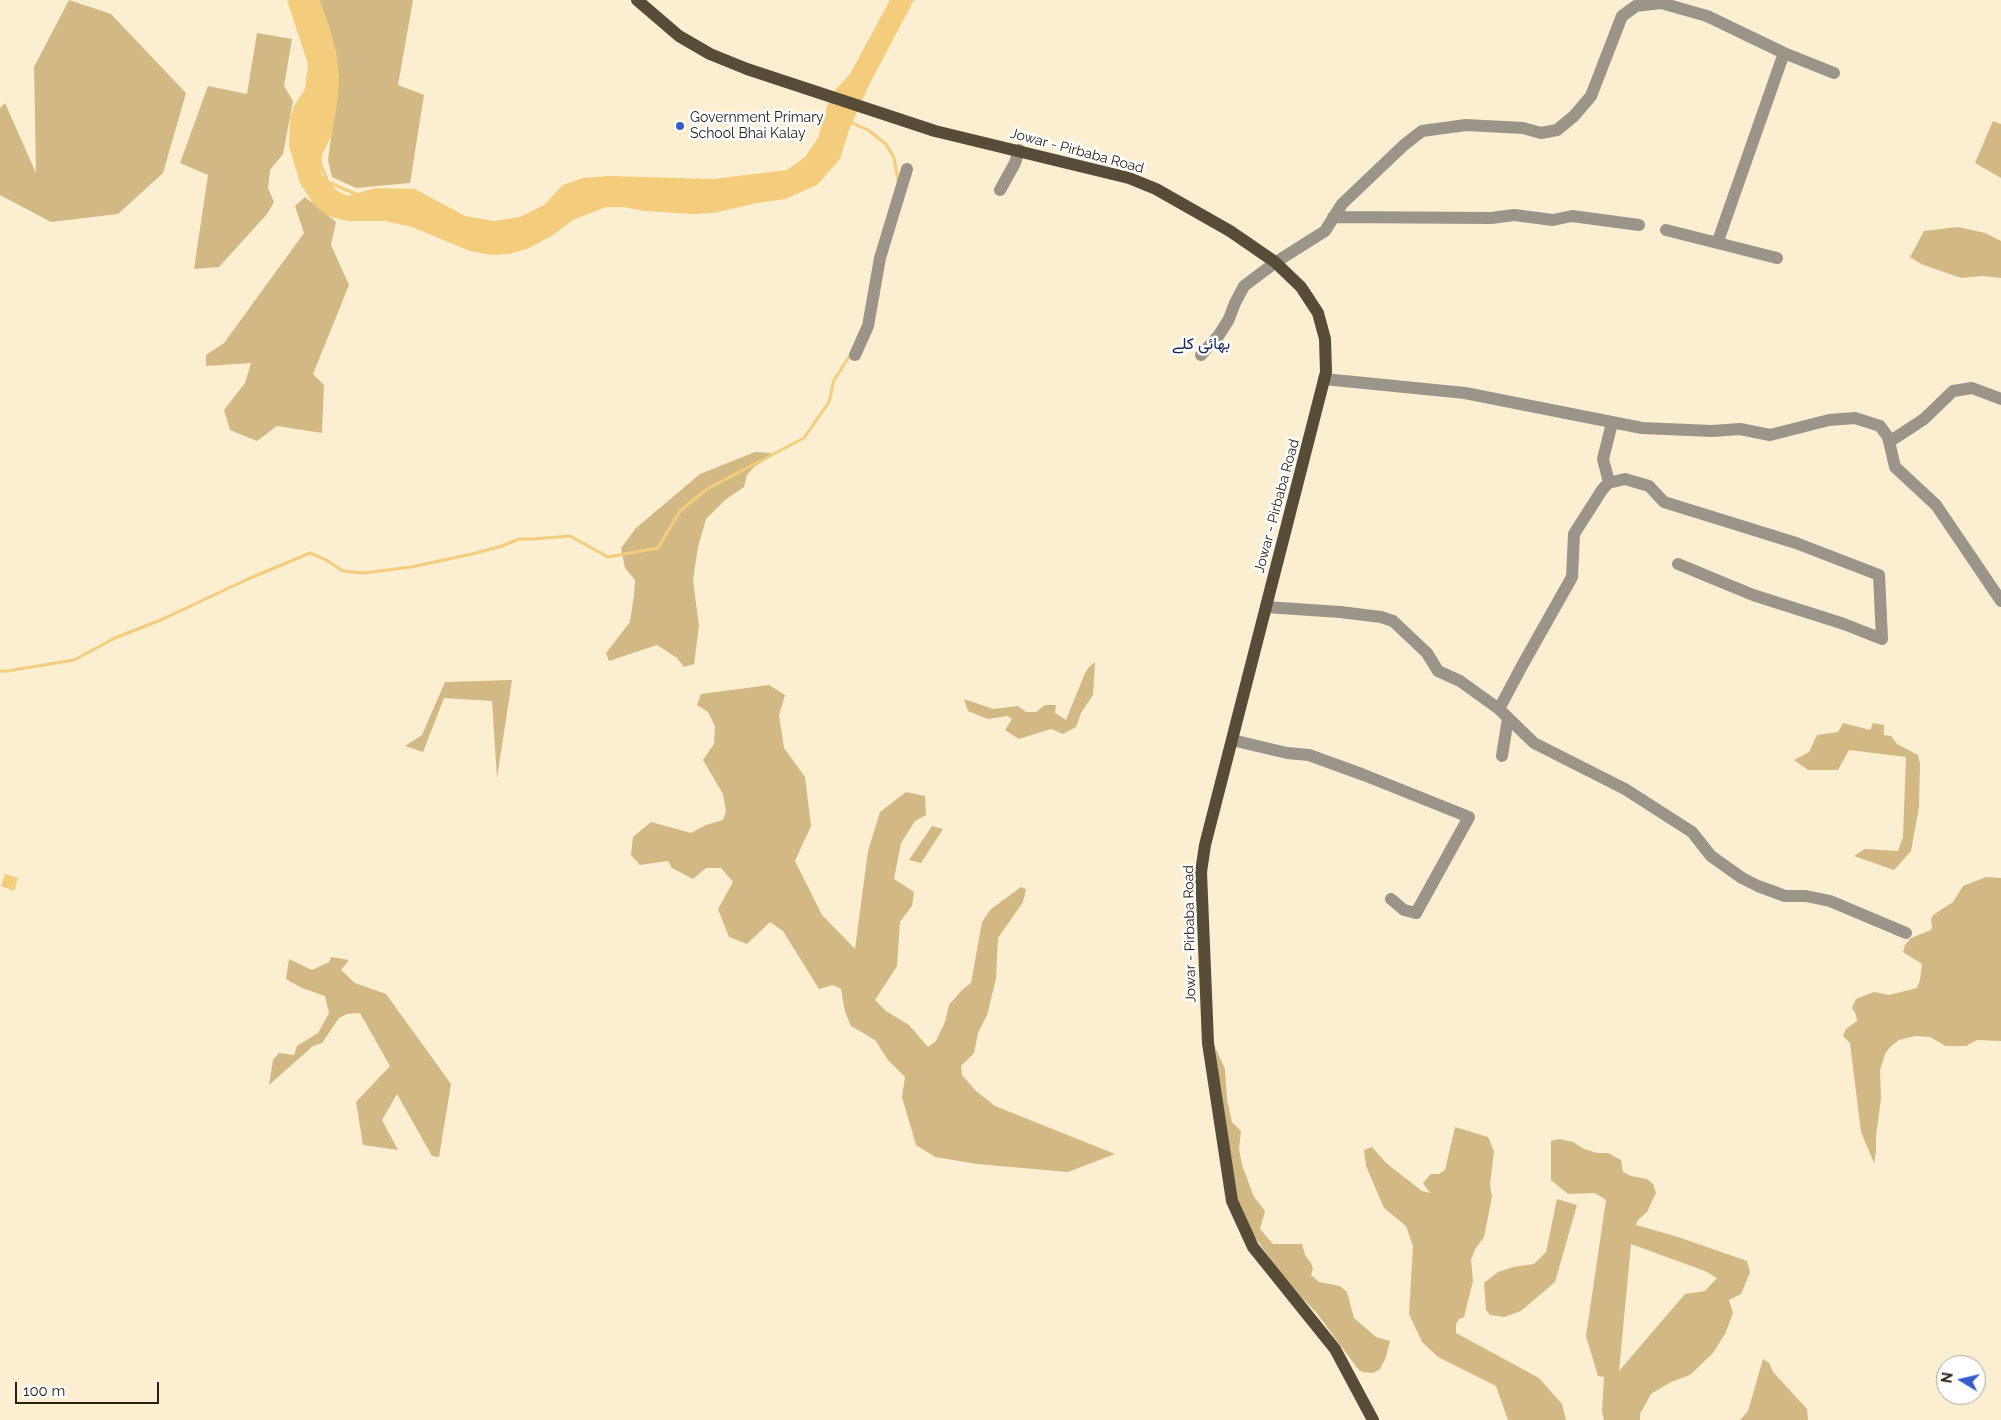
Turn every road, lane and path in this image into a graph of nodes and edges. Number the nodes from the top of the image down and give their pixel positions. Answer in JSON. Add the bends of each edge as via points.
{"nodes":[{"id":1,"x":637,"y":0,"type":"edge"},
{"id":2,"x":1784,"y":53,"type":"junction"},
{"id":3,"x":1834,"y":73,"type":"dead end"},
{"id":4,"x":1019,"y":150,"type":"junction"},
{"id":5,"x":907,"y":169,"type":"dead end"},
{"id":6,"x":1000,"y":190,"type":"dead end"},
{"id":7,"x":1332,"y":217,"type":"junction"},
{"id":8,"x":1639,"y":225,"type":"dead end"},
{"id":9,"x":1666,"y":230,"type":"dead end"},
{"id":10,"x":1718,"y":242,"type":"junction"},
{"id":11,"x":1777,"y":258,"type":"dead end"},
{"id":12,"x":1276,"y":262,"type":"junction"},
{"id":13,"x":855,"y":355,"type":"dead end"},
{"id":14,"x":1202,"y":355,"type":"dead end"},
{"id":15,"x":1324,"y":379,"type":"junction"},
{"id":16,"x":2001,"y":399,"type":"edge"},
{"id":17,"x":1612,"y":423,"type":"junction"},
{"id":18,"x":1889,"y":442,"type":"junction"},
{"id":19,"x":1609,"y":482,"type":"junction"},
{"id":20,"x":1678,"y":564,"type":"dead end"},
{"id":21,"x":2001,"y":601,"type":"edge"},
{"id":22,"x":1266,"y":607,"type":"junction"},
{"id":23,"x":1503,"y":714,"type":"junction"},
{"id":24,"x":1232,"y":740,"type":"junction"},
{"id":25,"x":1502,"y":756,"type":"dead end"},
{"id":26,"x":1391,"y":899,"type":"dead end"},
{"id":27,"x":1906,"y":933,"type":"dead end"},
{"id":28,"x":1373,"y":1420,"type":"edge"}],
"edges":[{"from":1,"to":4,"type":"main road","name":"Jowar - Pirbaba Road","via":[[679,36],[710,54],[747,69],[935,131]]},
{"from":2,"to":3,"type":"street"},
{"from":2,"to":7,"type":"street","via":[[1707,16],[1661,3],[1636,6],[1622,16],[1591,96],[1557,130],[1540,132],[1466,125],[1422,131],[1372,174]]},
{"from":2,"to":10,"type":"street"},
{"from":4,"to":6,"type":"street"},
{"from":4,"to":12,"type":"main road","name":"Jowar - Pirbaba Road","via":[[1128,178],[1156,189],[1230,231]]},
{"from":5,"to":13,"type":"street","via":[[880,258],[868,326]]},
{"from":7,"to":8,"type":"street","via":[[1491,218],[1514,215],[1553,220],[1572,216]]},
{"from":7,"to":12,"type":"street","via":[[1325,231]]},
{"from":9,"to":10,"type":"street"},
{"from":10,"to":11,"type":"street"},
{"from":12,"to":14,"type":"street","via":[[1244,286],[1229,319]]},
{"from":12,"to":15,"type":"main road","name":"Jowar - Pirbaba Road","via":[[1301,287],[1318,314],[1325,339]]},
{"from":15,"to":17,"type":"street","via":[[1464,393]]},
{"from":15,"to":22,"type":"main road","name":"Jowar - Pirbaba Road"},
{"from":16,"to":18,"type":"street","via":[[1972,388],[1953,391],[1924,418]]},
{"from":17,"to":18,"type":"street","via":[[1712,432],[1740,429],[1770,435],[1829,420],[1855,418],[1880,426]]},
{"from":17,"to":19,"type":"street","via":[[1603,459]]},
{"from":18,"to":21,"type":"street","via":[[1895,467],[1936,505]]},
{"from":19,"to":20,"type":"street","via":[[1625,479],[1649,486],[1664,502],[1796,543],[1879,575],[1882,639],[1753,595]]},
{"from":19,"to":23,"type":"street","via":[[1574,534],[1572,576],[1523,664]]},
{"from":22,"to":23,"type":"street","via":[[1340,612],[1393,621],[1427,653],[1438,671],[1460,681]]},
{"from":22,"to":24,"type":"main road","name":"Jowar - Pirbaba Road"},
{"from":23,"to":25,"type":"street"},
{"from":23,"to":27,"type":"street","via":[[1534,743],[1625,789],[1692,832],[1712,856],[1742,878],[1768,892],[1830,901]]},
{"from":24,"to":26,"type":"street","via":[[1309,755],[1469,817],[1416,913],[1404,910]]},
{"from":24,"to":28,"type":"main road","name":"Jowar - Pirbaba Road","via":[[1205,844],[1201,872],[1208,1043],[1232,1201],[1253,1247],[1335,1349]]}]}
